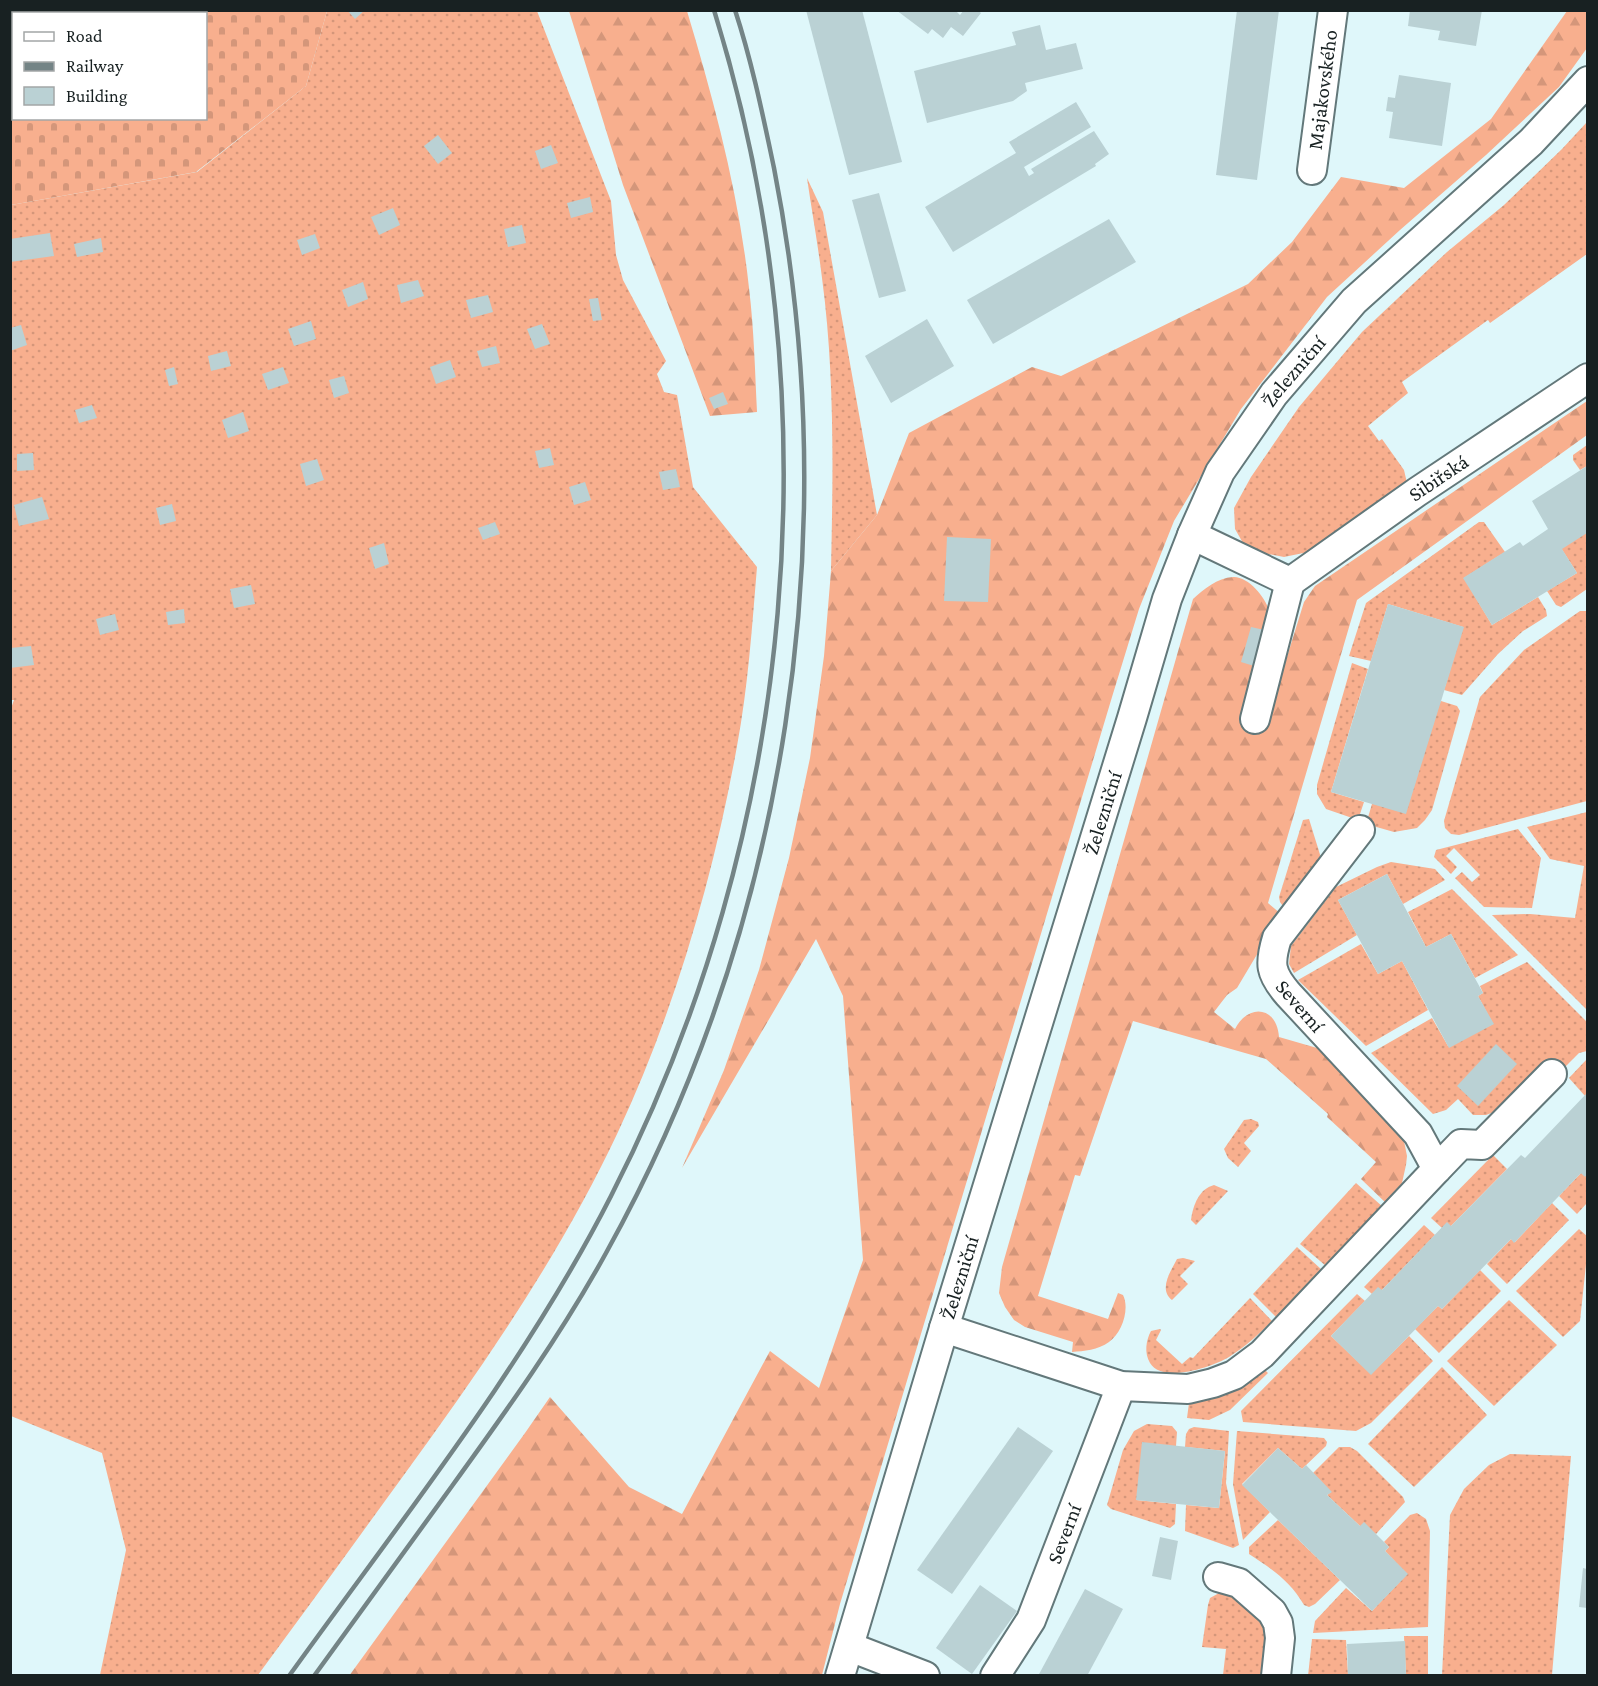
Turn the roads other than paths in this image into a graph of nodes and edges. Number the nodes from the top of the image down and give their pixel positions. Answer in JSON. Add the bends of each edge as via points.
{"nodes":[{"id":1,"x":1333,"y":10,"type":"edge"},
{"id":2,"x":1587,"y":81,"type":"edge"},
{"id":3,"x":1312,"y":170,"type":"dead end"},
{"id":4,"x":1587,"y":378,"type":"edge"},
{"id":5,"x":1192,"y":535,"type":"junction"},
{"id":6,"x":1290,"y":582,"type":"junction"},
{"id":7,"x":1255,"y":719,"type":"dead end"},
{"id":8,"x":1360,"y":830,"type":"dead end"},
{"id":9,"x":1552,"y":1074,"type":"dead end"},
{"id":10,"x":1437,"y":1170,"type":"junction"},
{"id":11,"x":944,"y":1328,"type":"junction"},
{"id":12,"x":1121,"y":1386,"type":"junction"},
{"id":13,"x":1218,"y":1577,"type":"dead end"},
{"id":14,"x":850,"y":1647,"type":"junction"},
{"id":15,"x":840,"y":1676,"type":"edge"},
{"id":16,"x":925,"y":1676,"type":"edge"},
{"id":17,"x":995,"y":1676,"type":"edge"},
{"id":18,"x":1276,"y":1676,"type":"edge"}],
"edges":[{"from":1,"to":3,"type":"street","name":"Majakovského"},
{"from":2,"to":5,"type":"street","name":"Železniční","via":[[1532,142],[1354,301],[1274,394],[1220,472]]},
{"from":4,"to":6,"type":"street","name":"Sibiřská"},
{"from":5,"to":6,"type":"street"},
{"from":5,"to":11,"type":"street","name":"Železniční","via":[[1167,599]]},
{"from":6,"to":7,"type":"street"},
{"from":8,"to":10,"type":"street","name":"Severní","via":[[1277,938],[1271,957],[1273,975],[1418,1134]]},
{"from":9,"to":10,"type":"street","via":[[1482,1144],[1461,1144]]},
{"from":10,"to":12,"type":"street","via":[[1262,1354],[1234,1375],[1188,1389]]},
{"from":11,"to":12,"type":"street"},
{"from":11,"to":14,"type":"street","name":"Železniční"},
{"from":12,"to":17,"type":"street","name":"Severní","via":[[1031,1620]]},
{"from":13,"to":18,"type":"street","via":[[1239,1583],[1272,1612],[1280,1638]]},
{"from":14,"to":15,"type":"street","name":"Železniční"},
{"from":14,"to":16,"type":"street"}]}
